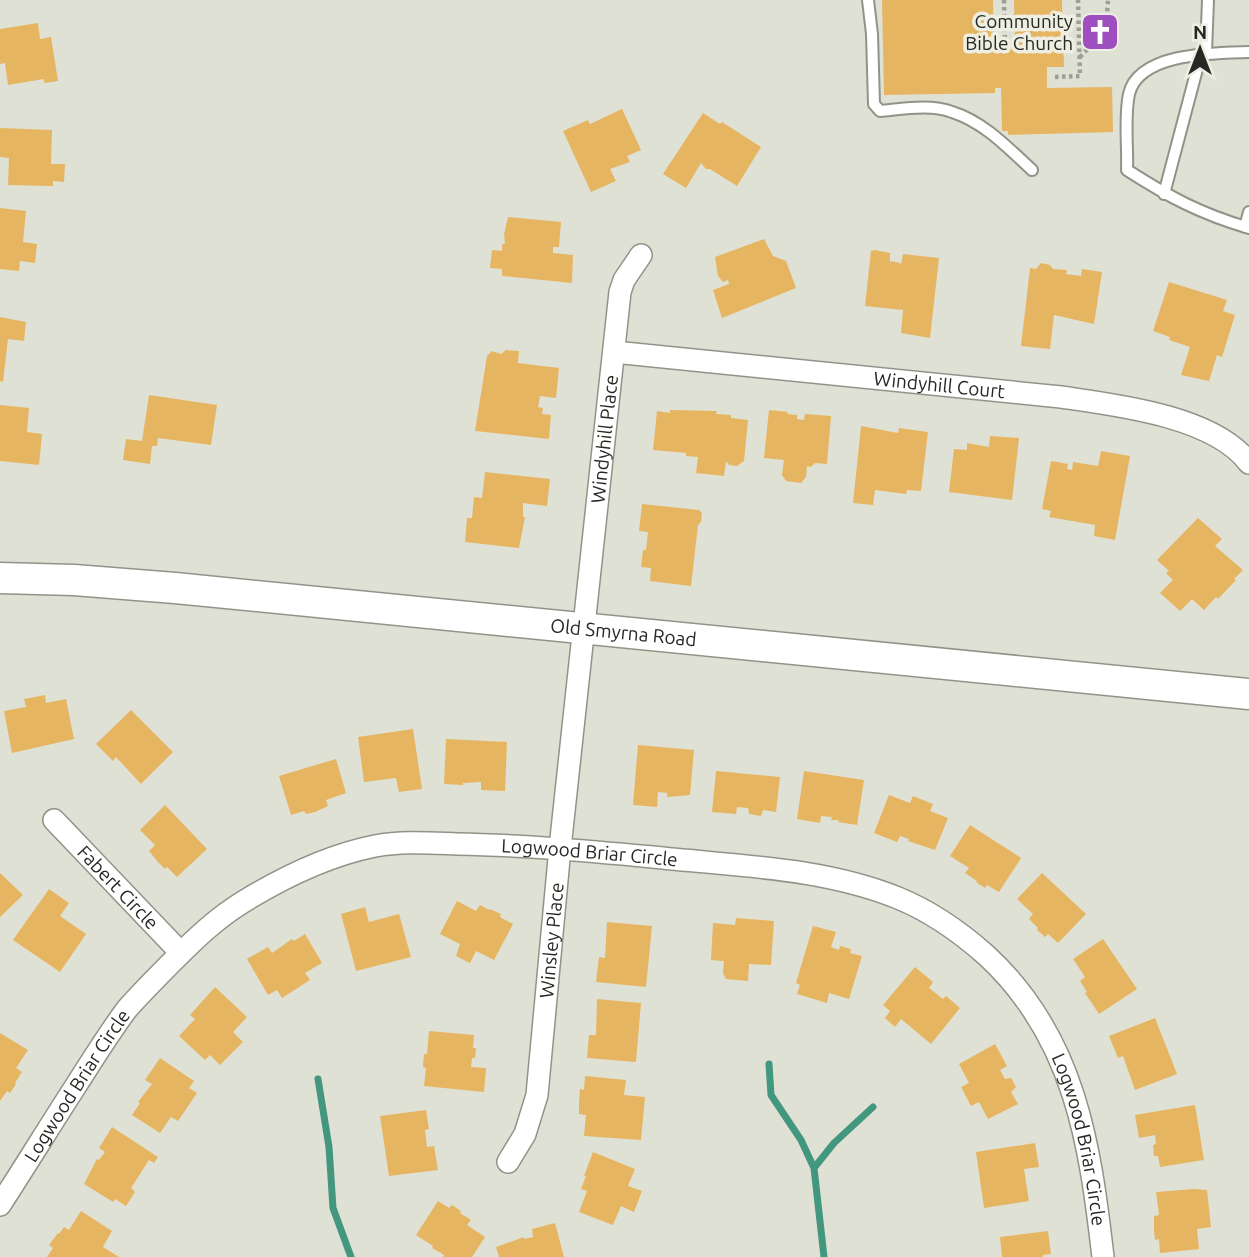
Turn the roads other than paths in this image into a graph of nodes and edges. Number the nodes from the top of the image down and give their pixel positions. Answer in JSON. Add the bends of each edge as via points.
{"nodes":[{"id":1,"x":868,"y":0,"type":"edge"},
{"id":2,"x":1208,"y":0,"type":"edge"},
{"id":3,"x":1249,"y":52,"type":"edge"},
{"id":4,"x":1203,"y":54,"type":"junction"},
{"id":5,"x":1032,"y":170,"type":"dead end"},
{"id":6,"x":1164,"y":194,"type":"junction"},
{"id":7,"x":1249,"y":212,"type":"edge"},
{"id":8,"x":1247,"y":228,"type":"edge"},
{"id":9,"x":641,"y":255,"type":"dead end"},
{"id":10,"x":614,"y":352,"type":"junction"},
{"id":11,"x":1249,"y":463,"type":"edge"},
{"id":12,"x":0,"y":578,"type":"edge"},
{"id":13,"x":582,"y":629,"type":"junction"},
{"id":14,"x":1249,"y":694,"type":"edge"},
{"id":15,"x":54,"y":820,"type":"dead end"},
{"id":16,"x":560,"y":848,"type":"junction"},
{"id":17,"x":181,"y":953,"type":"junction"},
{"id":18,"x":508,"y":1161,"type":"dead end"},
{"id":19,"x":0,"y":1205,"type":"edge"},
{"id":20,"x":1103,"y":1257,"type":"edge"}],
"edges":[{"from":1,"to":5,"type":"lane","via":[[874,104],[880,111],[950,111],[976,122]]},
{"from":2,"to":4,"type":"lane"},
{"from":3,"to":4,"type":"lane"},
{"from":4,"to":6,"type":"lane"},
{"from":4,"to":6,"type":"lane","via":[[1150,69],[1137,78],[1129,94],[1127,170]]},
{"from":6,"to":8,"type":"lane"},
{"from":7,"to":8,"type":"lane"},
{"from":9,"to":10,"type":"street","name":"Windyhill Place","via":[[620,292]]},
{"from":10,"to":11,"type":"street","name":"Windyhill Court","via":[[1131,408],[1224,440]]},
{"from":10,"to":13,"type":"street","name":"Windyhill Place"},
{"from":12,"to":13,"type":"street","name":"Old Smyrna Road","via":[[150,586]]},
{"from":13,"to":14,"type":"street","name":"Old Smyrna Road"},
{"from":13,"to":16,"type":"street","name":"Winsley Place"},
{"from":15,"to":17,"type":"street","name":"Fabert Circle"},
{"from":16,"to":17,"type":"street","name":"Logwood Briar Circle","via":[[421,843],[358,850],[247,900],[212,923]]},
{"from":16,"to":18,"type":"street","name":"Winsley Place","via":[[537,1095],[530,1121]]},
{"from":16,"to":20,"type":"street","name":"Logwood Briar Circle","via":[[830,878],[896,897],[960,935],[986,956],[1028,1003],[1056,1049],[1088,1145]]},
{"from":17,"to":19,"type":"street","name":"Logwood Briar Circle","via":[[114,1027]]}]}
